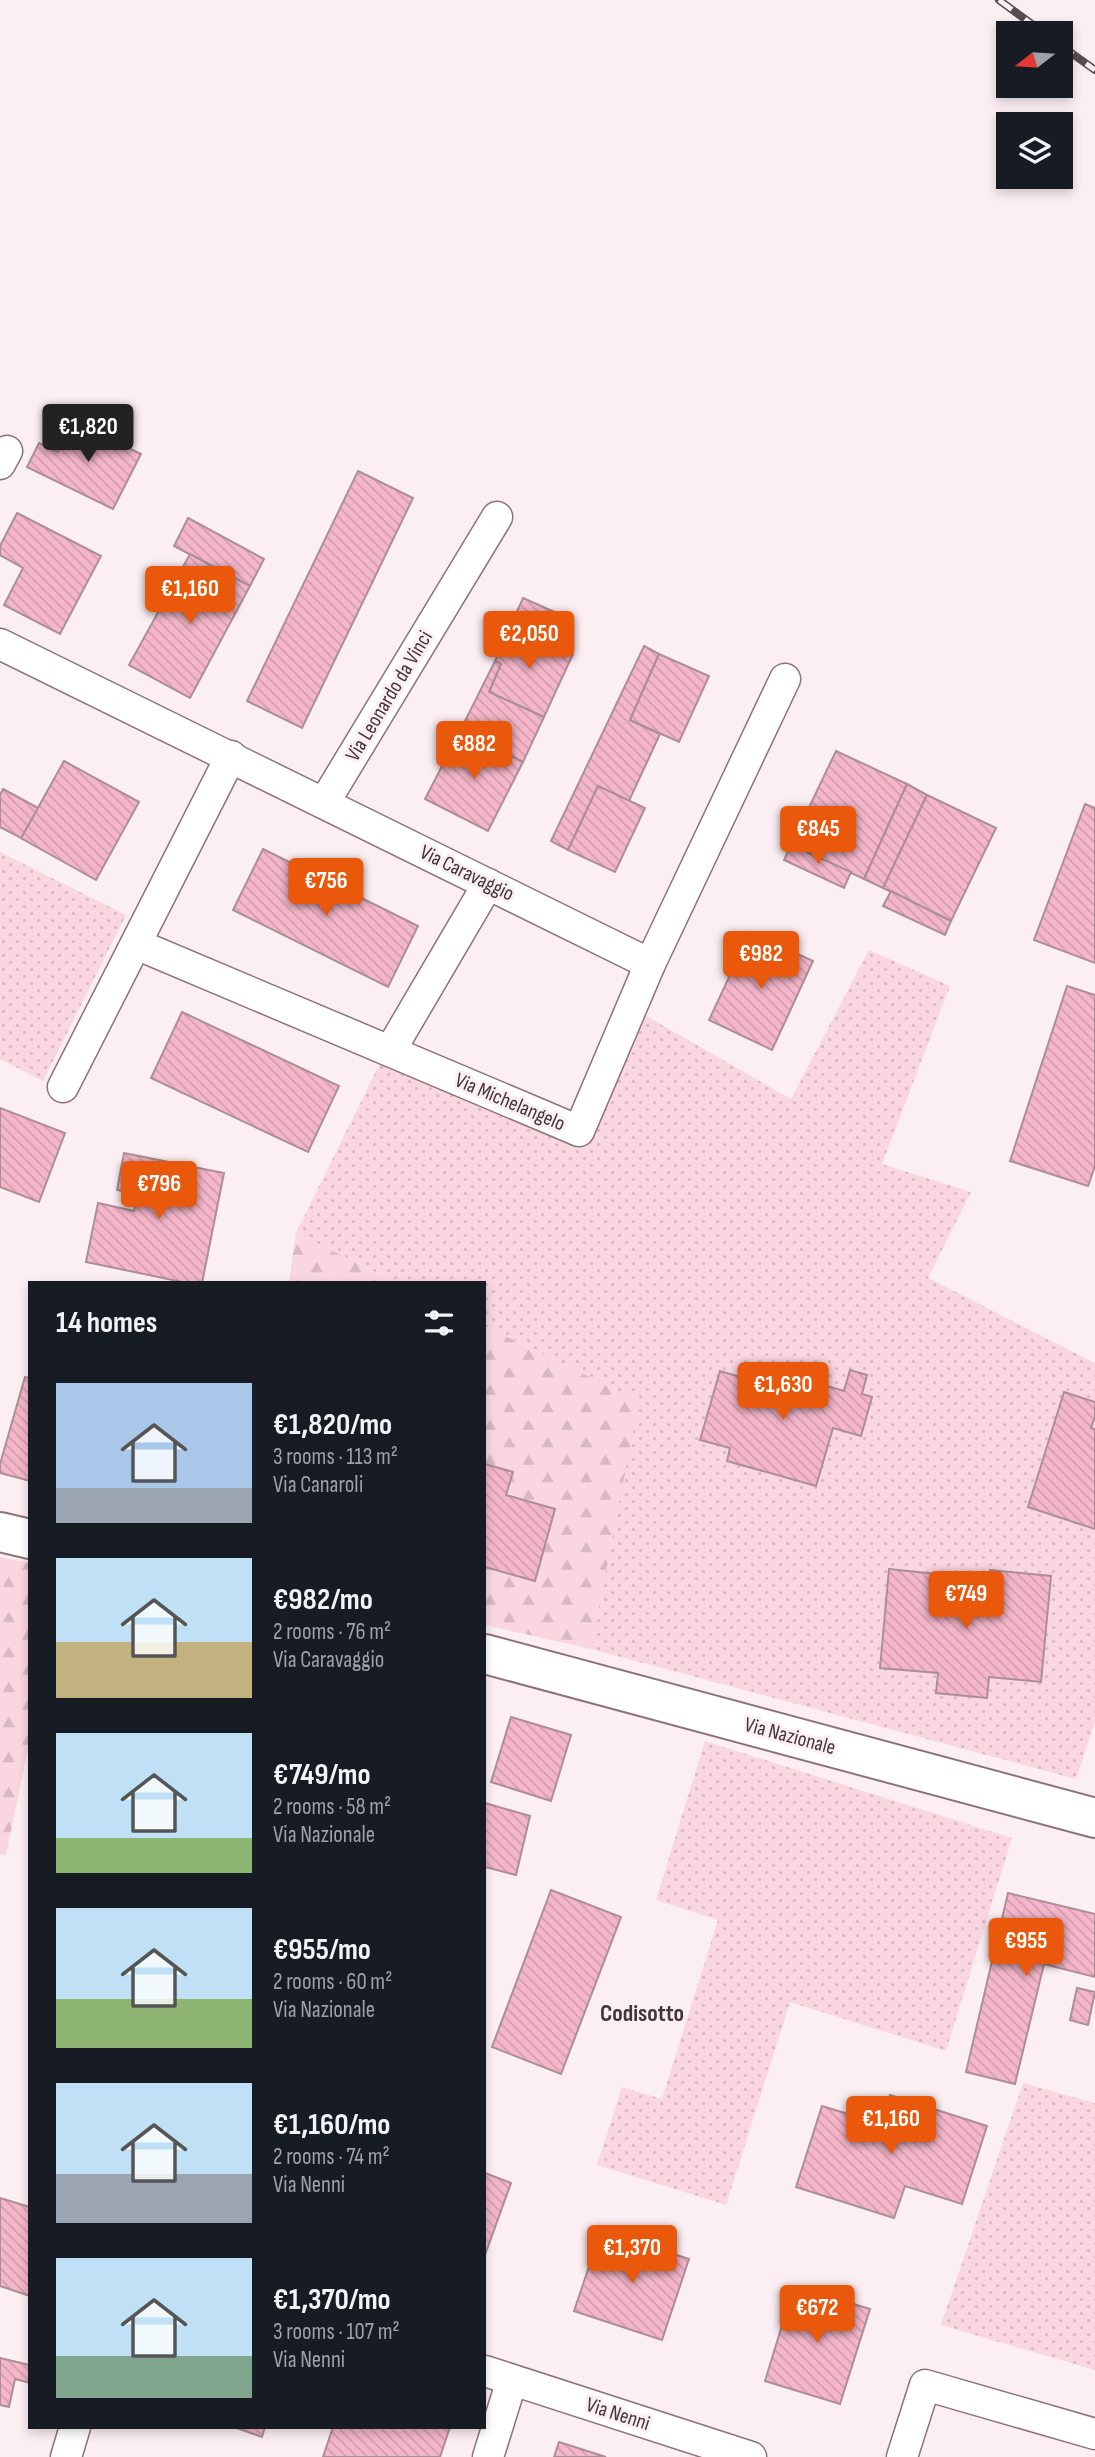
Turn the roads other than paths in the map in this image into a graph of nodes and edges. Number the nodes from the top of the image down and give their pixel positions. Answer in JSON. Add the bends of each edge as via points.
{"nodes":[{"id":1,"x":497,"y":517,"type":"dead end"},
{"id":2,"x":0,"y":644,"type":"edge"},
{"id":3,"x":785,"y":679,"type":"dead end"},
{"id":4,"x":231,"y":756,"type":"junction"},
{"id":5,"x":324,"y":803,"type":"junction"},
{"id":6,"x":488,"y":884,"type":"junction"},
{"id":7,"x":136,"y":944,"type":"junction"},
{"id":8,"x":650,"y":964,"type":"junction"},
{"id":9,"x":390,"y":1051,"type":"junction"},
{"id":10,"x":63,"y":1087,"type":"dead end"},
{"id":11,"x":0,"y":1532,"type":"edge"},
{"id":12,"x":28,"y":1539,"type":"edge"},
{"id":13,"x":486,"y":1654,"type":"edge"},
{"id":14,"x":1093,"y":1809,"type":"edge"},
{"id":15,"x":498,"y":2376,"type":"edge"},
{"id":16,"x":74,"y":2429,"type":"edge"},
{"id":17,"x":1095,"y":2434,"type":"edge"},
{"id":18,"x":66,"y":2457,"type":"edge"},
{"id":19,"x":488,"y":2457,"type":"edge"},
{"id":20,"x":751,"y":2457,"type":"edge"},
{"id":21,"x":902,"y":2457,"type":"edge"}],
"edges":[{"from":1,"to":5,"type":"street","name":"Via Leonardo da Vinci"},
{"from":2,"to":4,"type":"street","name":"Via Caravaggio"},
{"from":3,"to":8,"type":"street"},
{"from":4,"to":5,"type":"street","name":"Via Caravaggio"},
{"from":4,"to":7,"type":"street"},
{"from":5,"to":6,"type":"street","name":"Via Caravaggio"},
{"from":6,"to":8,"type":"street","name":"Via Caravaggio"},
{"from":6,"to":9,"type":"street"},
{"from":7,"to":9,"type":"street","name":"Via Michelangelo"},
{"from":7,"to":10,"type":"street"},
{"from":8,"to":9,"type":"street","name":"Via Michelangelo","via":[[579,1131]]},
{"from":11,"to":12,"type":"main road"},
{"from":13,"to":14,"type":"main road","name":"Via Nazionale"},
{"from":15,"to":19,"type":"street"},
{"from":15,"to":20,"type":"street","name":"Via Nenni"},
{"from":16,"to":18,"type":"street"},
{"from":17,"to":21,"type":"street","via":[[925,2385]]}]}
